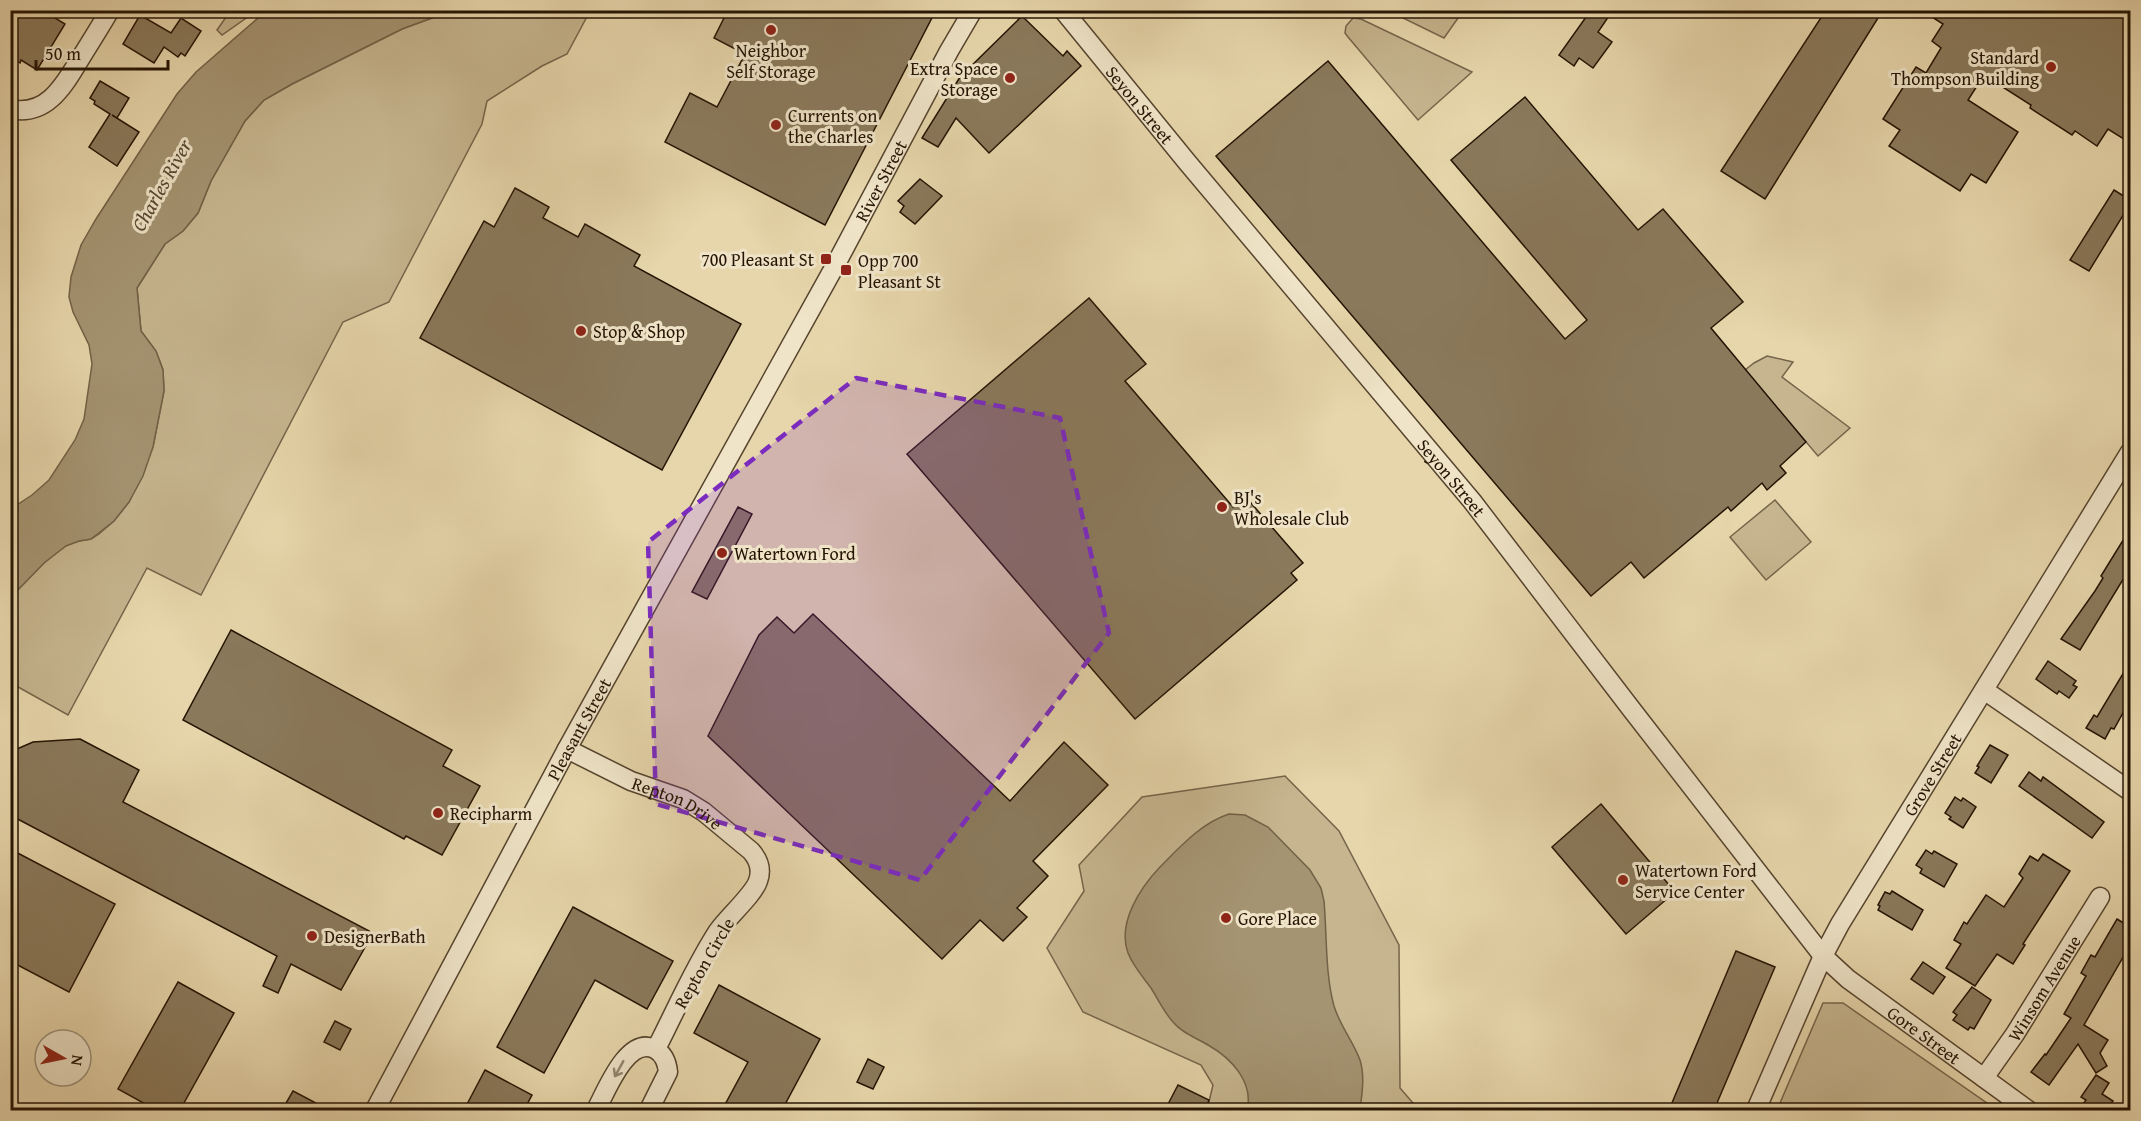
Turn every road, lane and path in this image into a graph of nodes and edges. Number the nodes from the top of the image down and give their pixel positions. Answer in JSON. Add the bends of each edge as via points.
{"nodes":[{"id":1,"x":110,"y":10,"type":"edge"},
{"id":2,"x":973,"y":10,"type":"edge"},
{"id":3,"x":1062,"y":10,"type":"edge"},
{"id":4,"x":10,"y":109,"type":"edge"},
{"id":5,"x":788,"y":350,"type":"joint"},
{"id":6,"x":2130,"y":452,"type":"edge"},
{"id":7,"x":1984,"y":690,"type":"junction"},
{"id":8,"x":567,"y":749,"type":"junction"},
{"id":9,"x":2128,"y":784,"type":"edge"},
{"id":10,"x":758,"y":881,"type":"joint"},
{"id":11,"x":2100,"y":897,"type":"dead end"},
{"id":12,"x":1823,"y":956,"type":"junction"},
{"id":13,"x":656,"y":1050,"type":"junction"},
{"id":14,"x":1984,"y":1078,"type":"junction"},
{"id":15,"x":375,"y":1110,"type":"edge"},
{"id":16,"x":596,"y":1110,"type":"edge"},
{"id":17,"x":649,"y":1110,"type":"edge"},
{"id":18,"x":1756,"y":1110,"type":"edge"},
{"id":19,"x":2028,"y":1110,"type":"edge"}],
"edges":[{"from":1,"to":4,"type":"street","via":[[54,98],[30,110]]},
{"from":2,"to":5,"type":"street","name":"River Street"},
{"from":3,"to":12,"type":"street","name":"Seyon Street","via":[[1472,501]]},
{"from":5,"to":8,"type":"street","name":"Pleasant Street"},
{"from":6,"to":7,"type":"street","name":"Grove Street"},
{"from":7,"to":9,"type":"street"},
{"from":7,"to":12,"type":"street","name":"Grove Street"},
{"from":8,"to":10,"type":"street","name":"Repton Drive","via":[[694,805],[757,857]]},
{"from":8,"to":15,"type":"street","name":"Pleasant Street"},
{"from":10,"to":13,"type":"street","name":"Repton Circle","via":[[711,943]]},
{"from":11,"to":14,"type":"street","name":"Winsom Avenue"},
{"from":12,"to":14,"type":"street","name":"Gore Street","via":[[1848,980]]},
{"from":12,"to":18,"type":"street","name":"Grove Street"},
{"from":13,"to":16,"type":"street","one_way":true,"via":[[639,1047],[632,1051]]},
{"from":13,"to":17,"type":"street","via":[[664,1057],[668,1072]]},
{"from":14,"to":19,"type":"street","name":"Gore Street"}]}
